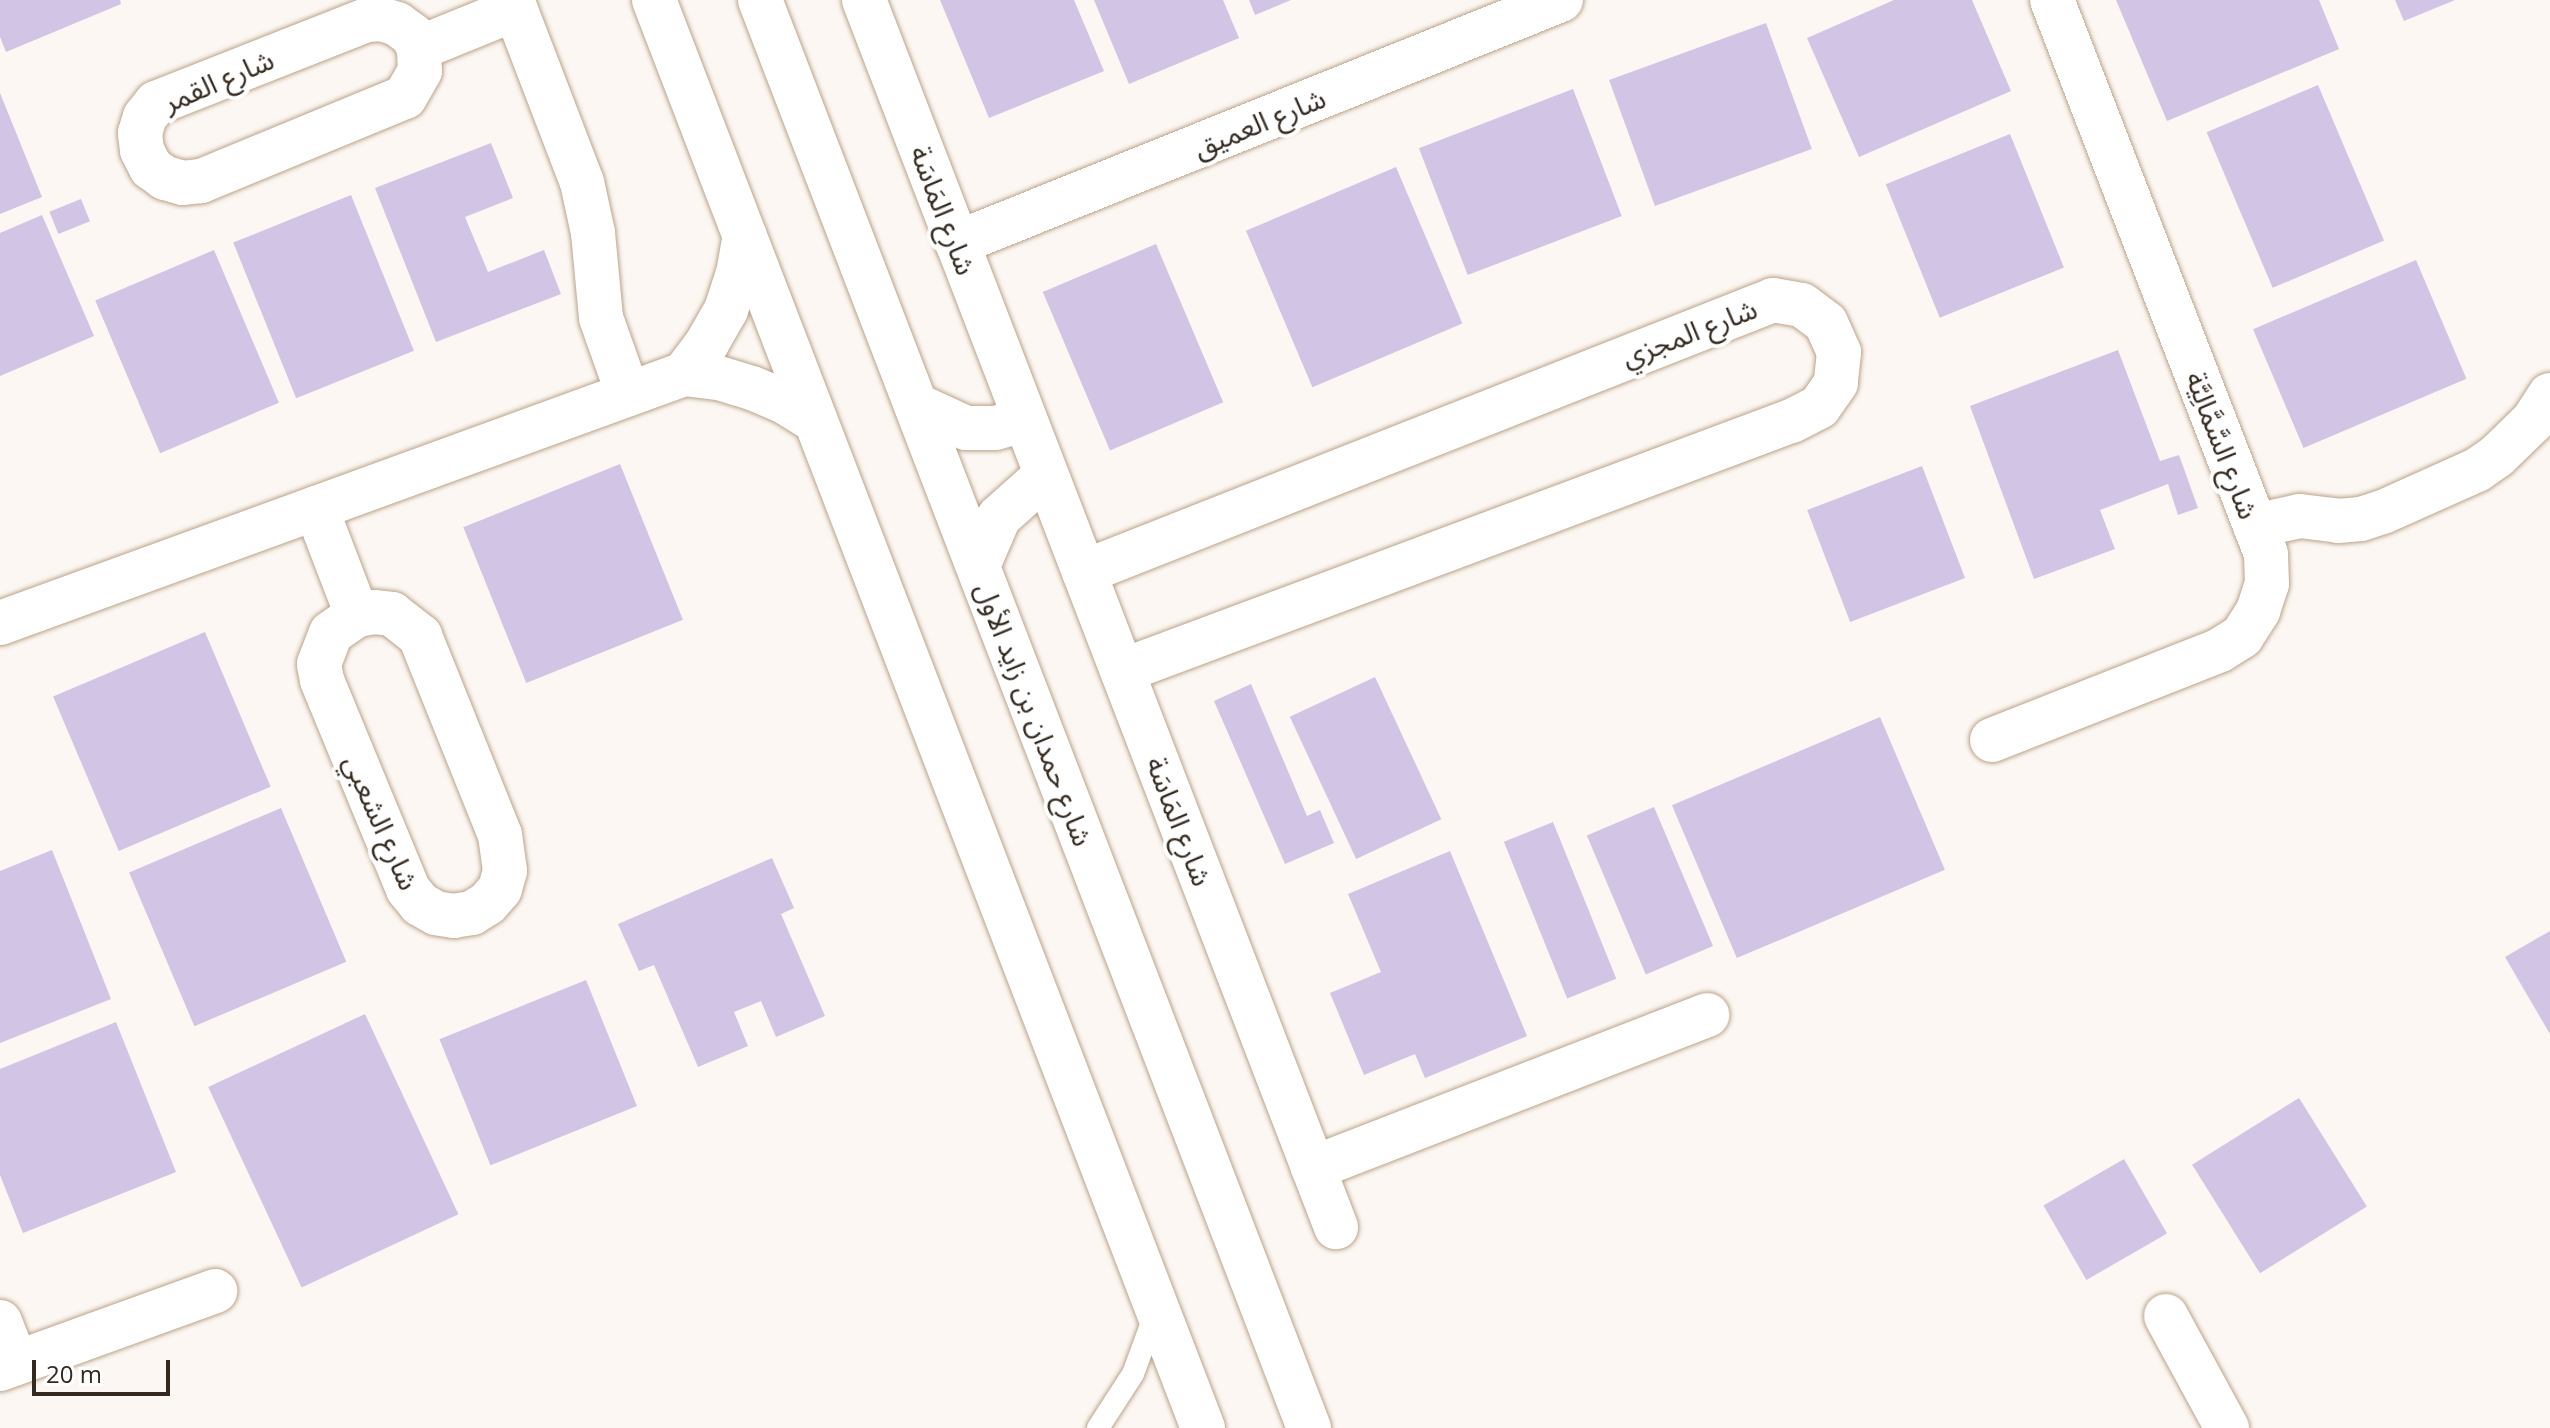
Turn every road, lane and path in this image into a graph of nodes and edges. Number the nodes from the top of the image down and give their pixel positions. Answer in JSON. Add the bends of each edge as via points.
{"nodes":[{"id":1,"x":654,"y":0,"type":"edge"},
{"id":2,"x":760,"y":0,"type":"edge"},
{"id":3,"x":864,"y":0,"type":"edge"},
{"id":4,"x":1561,"y":0,"type":"edge"},
{"id":5,"x":2052,"y":0,"type":"edge"},
{"id":6,"x":514,"y":4,"type":"edge"},
{"id":7,"x":1466,"y":18,"type":"edge"},
{"id":8,"x":419,"y":48,"type":"junction"},
{"id":9,"x":745,"y":236,"type":"junction"},
{"id":10,"x":957,"y":243,"type":"junction"},
{"id":11,"x":684,"y":374,"type":"junction"},
{"id":12,"x":628,"y":394,"type":"junction"},
{"id":13,"x":2550,"y":395,"type":"edge"},
{"id":14,"x":916,"y":405,"type":"junction"},
{"id":15,"x":1025,"y":420,"type":"junction"},
{"id":16,"x":815,"y":421,"type":"junction"},
{"id":17,"x":1046,"y":475,"type":"junction"},
{"id":18,"x":316,"y":508,"type":"junction"},
{"id":19,"x":2255,"y":526,"type":"junction"},
{"id":20,"x":978,"y":566,"type":"junction"},
{"id":21,"x":1084,"y":572,"type":"junction"},
{"id":22,"x":357,"y":615,"type":"junction"},
{"id":23,"x":0,"y":623,"type":"edge"},
{"id":24,"x":1122,"y":671,"type":"junction"},
{"id":25,"x":1992,"y":740,"type":"dead end"},
{"id":26,"x":1707,"y":1015,"type":"dead end"},
{"id":27,"x":1313,"y":1168,"type":"junction"},
{"id":28,"x":1336,"y":1227,"type":"dead end"},
{"id":29,"x":215,"y":1291,"type":"dead end"},
{"id":30,"x":1156,"y":1308,"type":"junction"},
{"id":31,"x":2166,"y":1316,"type":"dead end"},
{"id":32,"x":0,"y":1322,"type":"edge"},
{"id":33,"x":8,"y":1366,"type":"edge"},
{"id":34,"x":1098,"y":1428,"type":"edge"},
{"id":35,"x":1203,"y":1428,"type":"edge"},
{"id":36,"x":1309,"y":1428,"type":"edge"},
{"id":37,"x":2227,"y":1428,"type":"edge"}],
"edges":[{"from":1,"to":9,"type":"street"},
{"from":2,"to":14,"type":"street","name":"شارع حمدان بن زايد الأول"},
{"from":3,"to":10,"type":"street","name":"شارع المَاسَة"},
{"from":4,"to":7,"type":"street","name":"شارع العميق"},
{"from":5,"to":19,"type":"street","name":"شارع السَّمَّالِيَّة"},
{"from":6,"to":8,"type":"street"},
{"from":6,"to":12,"type":"street","via":[[578,168],[589,207],[601,318]]},
{"from":7,"to":10,"type":"street","name":"شارع العميق"},
{"from":8,"to":8,"type":"street","name":"شارع القمر","via":[[397,24],[367,20],[169,95],[145,117],[142,150],[151,168],[165,178],[201,181],[397,101],[420,71]]},
{"from":9,"to":11,"type":"street","via":[[726,310]]},
{"from":9,"to":16,"type":"street"},
{"from":10,"to":15,"type":"street","name":"شارع المَاسَة"},
{"from":11,"to":12,"type":"street"},
{"from":11,"to":16,"type":"street","via":[[752,388]]},
{"from":12,"to":18,"type":"street"},
{"from":13,"to":19,"type":"street","via":[[2533,421],[2497,456],[2383,512],[2338,521],[2300,516]]},
{"from":14,"to":15,"type":"street","via":[[966,428]]},
{"from":14,"to":20,"type":"street","name":"شارع حمدان بن زايد الأول"},
{"from":15,"to":17,"type":"street","name":"شارع المَاسَة"},
{"from":16,"to":30,"type":"street"},
{"from":17,"to":20,"type":"street","via":[[999,517]]},
{"from":17,"to":21,"type":"street","name":"شارع المَاسَة"},
{"from":18,"to":22,"type":"street"},
{"from":18,"to":23,"type":"street"},
{"from":19,"to":25,"type":"street","name":"شارع السَّمَّالِيَّة","via":[[2266,554],[2267,584],[2242,636],[2220,650]]},
{"from":20,"to":36,"type":"street","name":"شارع حمدان بن زايد الأول"},
{"from":21,"to":24,"type":"street","name":"شارع المَاسَة"},
{"from":21,"to":24,"type":"street","name":"شارع المجزي","via":[[1773,300],[1802,305],[1826,323],[1839,352],[1836,383],[1819,407],[1791,421]]},
{"from":22,"to":22,"type":"street","name":"شارع الشعبي","via":[[331,633],[319,664],[322,680],[408,889],[436,913],[472,913],[500,889],[504,853],[429,653],[420,636],[392,614]]},
{"from":24,"to":27,"type":"street","name":"شارع المَاسَة"},
{"from":26,"to":27,"type":"street"},
{"from":27,"to":28,"type":"street","name":"شارع المَاسَة"},
{"from":29,"to":33,"type":"street"},
{"from":30,"to":34,"type":"lane","via":[[1133,1374]]},
{"from":30,"to":35,"type":"street"},
{"from":31,"to":37,"type":"street"},
{"from":32,"to":33,"type":"street"}]}
